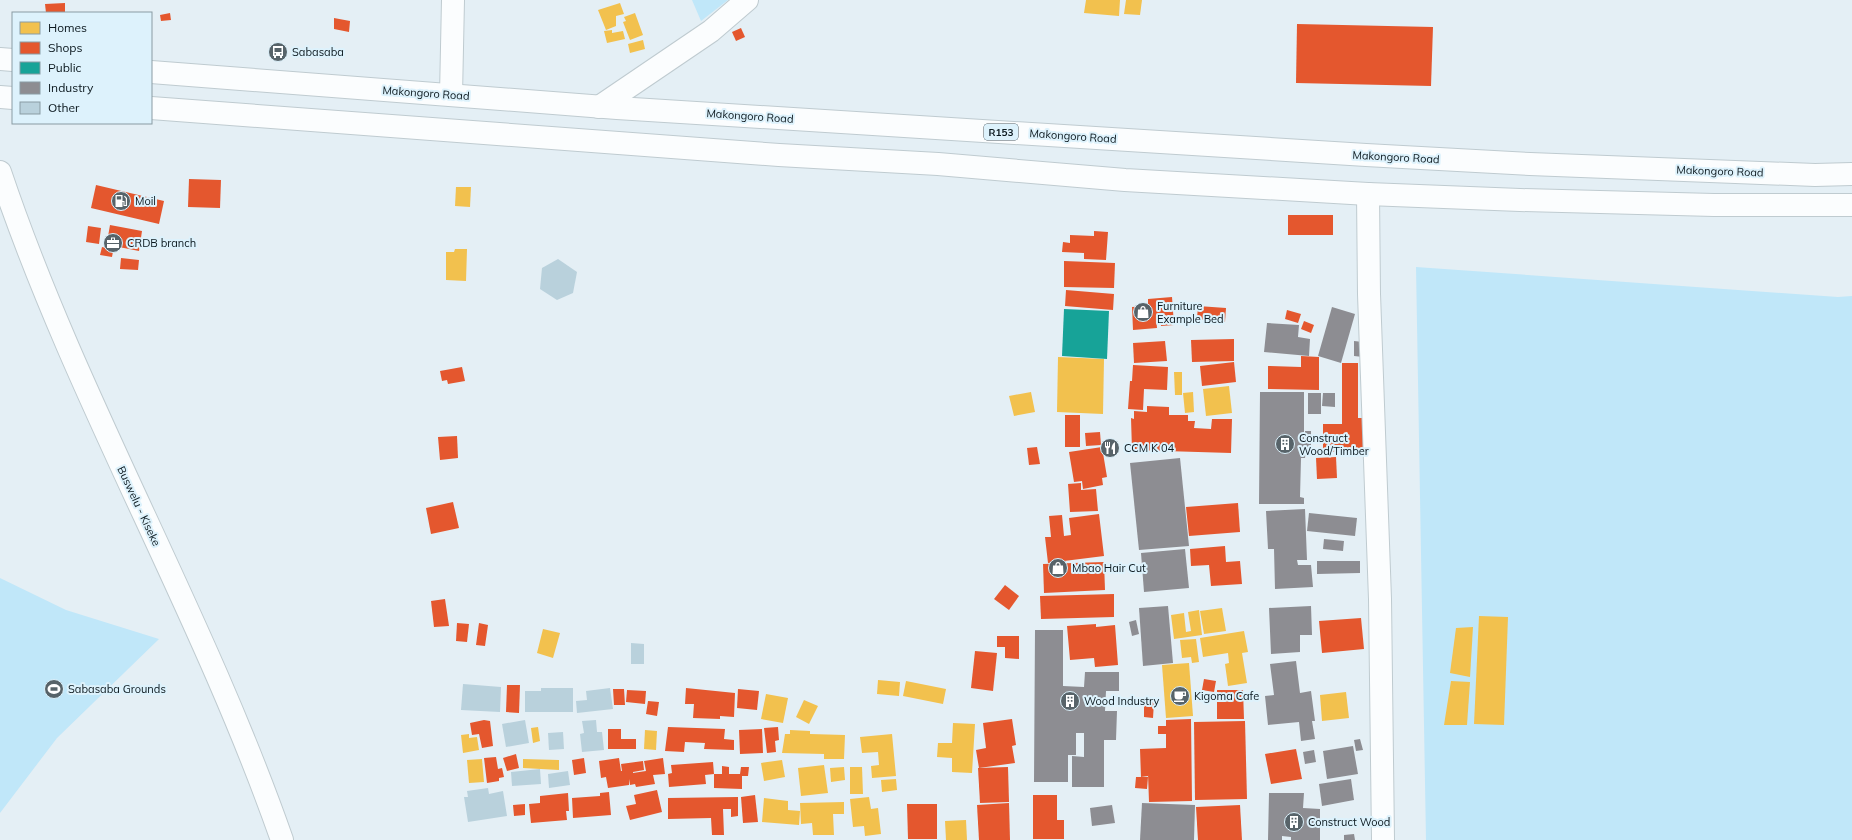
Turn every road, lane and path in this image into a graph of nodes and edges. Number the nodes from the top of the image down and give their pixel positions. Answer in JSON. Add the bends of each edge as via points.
{"nodes":[{"id":1,"x":453,"y":0,"type":"edge"},
{"id":2,"x":747,"y":0,"type":"edge"},
{"id":3,"x":0,"y":59,"type":"edge"},
{"id":4,"x":12,"y":60,"type":"edge"},
{"id":5,"x":152,"y":72,"type":"edge"},
{"id":6,"x":451,"y":95,"type":"junction"},
{"id":7,"x":0,"y":97,"type":"edge"},
{"id":8,"x":12,"y":98,"type":"edge"},
{"id":9,"x":599,"y":107,"type":"junction"},
{"id":10,"x":152,"y":108,"type":"edge"},
{"id":11,"x":0,"y":172,"type":"edge"},
{"id":12,"x":1852,"y":174,"type":"edge"},
{"id":13,"x":1368,"y":194,"type":"junction"},
{"id":14,"x":1852,"y":205,"type":"edge"},
{"id":15,"x":282,"y":840,"type":"edge"},
{"id":16,"x":1383,"y":840,"type":"edge"}],
"edges":[{"from":1,"to":6,"type":"main road"},
{"from":2,"to":9,"type":"main road","via":[[711,31]]},
{"from":3,"to":4,"type":"main road"},
{"from":5,"to":6,"type":"main road","name":"Makongoro Road","number":"R153"},
{"from":6,"to":9,"type":"main road","name":"Makongoro Road","number":"R153"},
{"from":7,"to":8,"type":"main road"},
{"from":9,"to":12,"type":"main road","name":"Makongoro Road","number":"R153","via":[[1373,156],[1815,175]]},
{"from":10,"to":13,"type":"main road","via":[[779,155],[938,164],[1125,180]]},
{"from":11,"to":15,"type":"main road","name":"Buswelu - Kiseke","via":[[25,241],[98,415],[233,712]]},
{"from":13,"to":14,"type":"main road","via":[[1706,204]]},
{"from":13,"to":16,"type":"main road","via":[[1380,607]]}]}
